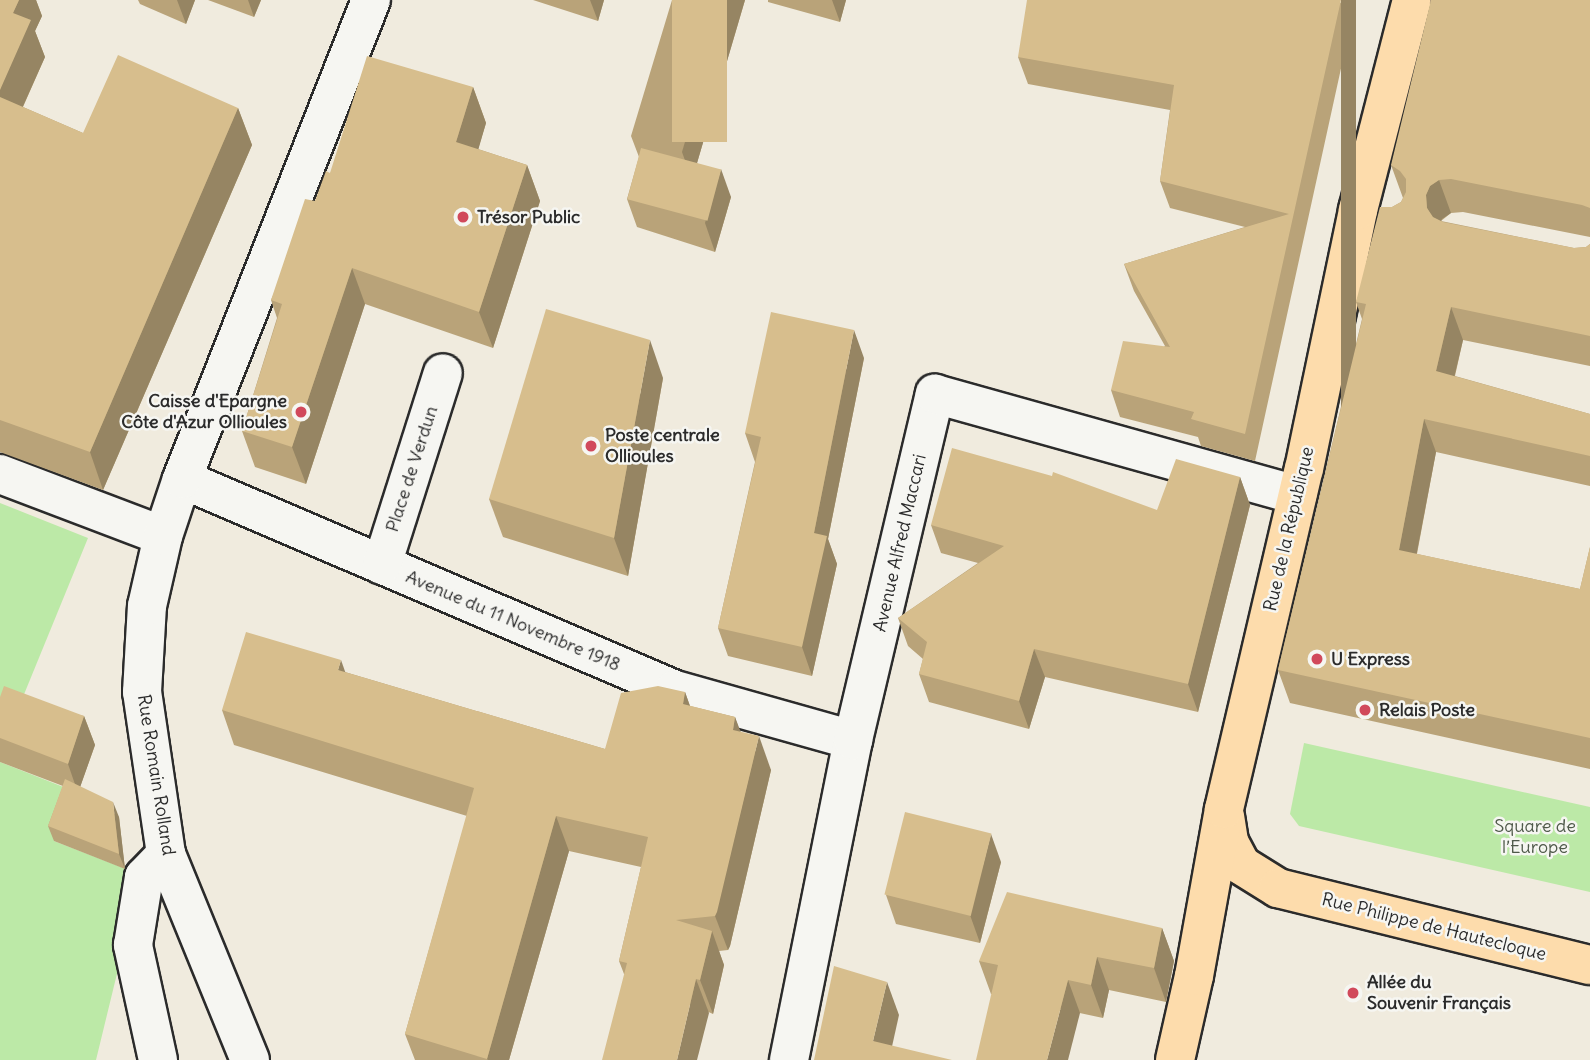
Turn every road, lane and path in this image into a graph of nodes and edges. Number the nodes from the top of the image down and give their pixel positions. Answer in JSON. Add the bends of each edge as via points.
{"nodes":[{"id":1,"x":370,"y":0,"type":"edge"},
{"id":2,"x":1412,"y":0,"type":"edge"},
{"id":3,"x":1359,"y":211,"type":"junction"},
{"id":4,"x":1397,"y":219,"type":"edge"},
{"id":5,"x":443,"y":373,"type":"dead end"},
{"id":6,"x":0,"y":474,"type":"edge"},
{"id":7,"x":182,"y":479,"type":"junction"},
{"id":8,"x":1297,"y":495,"type":"junction"},
{"id":9,"x":163,"y":537,"type":"junction"},
{"id":10,"x":382,"y":565,"type":"junction"},
{"id":11,"x":853,"y":740,"type":"junction"},
{"id":12,"x":1224,"y":809,"type":"junction"},
{"id":13,"x":166,"y":854,"type":"junction"},
{"id":14,"x":1278,"y":888,"type":"junction"},
{"id":15,"x":1590,"y":965,"type":"edge"},
{"id":16,"x":1194,"y":976,"type":"junction"},
{"id":17,"x":158,"y":1060,"type":"edge"},
{"id":18,"x":250,"y":1060,"type":"edge"},
{"id":19,"x":789,"y":1060,"type":"edge"},
{"id":20,"x":1175,"y":1060,"type":"edge"}],
"edges":[{"from":1,"to":7,"type":"street","name":"Rue Romain Rolland"},
{"from":2,"to":3,"type":"main road","name":"Rue de la République"},
{"from":3,"to":4,"type":"street"},
{"from":3,"to":8,"type":"main road","name":"Rue de la République"},
{"from":5,"to":10,"type":"street","name":"Place de Verdun"},
{"from":6,"to":9,"type":"street"},
{"from":7,"to":9,"type":"street","name":"Rue Romain Rolland"},
{"from":7,"to":10,"type":"street","name":"Avenue du 11 Novembre 1918"},
{"from":8,"to":11,"type":"street","name":"Avenue Alfred Maccari","via":[[935,394]]},
{"from":8,"to":12,"type":"main road","name":"Rue de la République"},
{"from":9,"to":13,"type":"street","name":"Rue Romain Rolland","via":[[147,606],[142,692]]},
{"from":10,"to":11,"type":"street","name":"Avenue du 11 Novembre 1918","via":[[675,690]]},
{"from":11,"to":19,"type":"street","name":"Avenue Alfred Maccari"},
{"from":12,"to":14,"type":"main road","name":"Rue Philippe de Hautecloque","via":[[1229,842],[1241,865]]},
{"from":12,"to":16,"type":"main road","name":"Rue de la République"},
{"from":13,"to":17,"type":"street","via":[[145,877],[133,945]]},
{"from":13,"to":18,"type":"street","name":"Rue Romain Rolland"},
{"from":14,"to":15,"type":"main road","name":"Rue Philippe de Hautecloque"},
{"from":14,"to":16,"type":"main road","via":[[1232,902],[1218,915]]},
{"from":16,"to":20,"type":"main road","name":"Rue de la République"}]}
